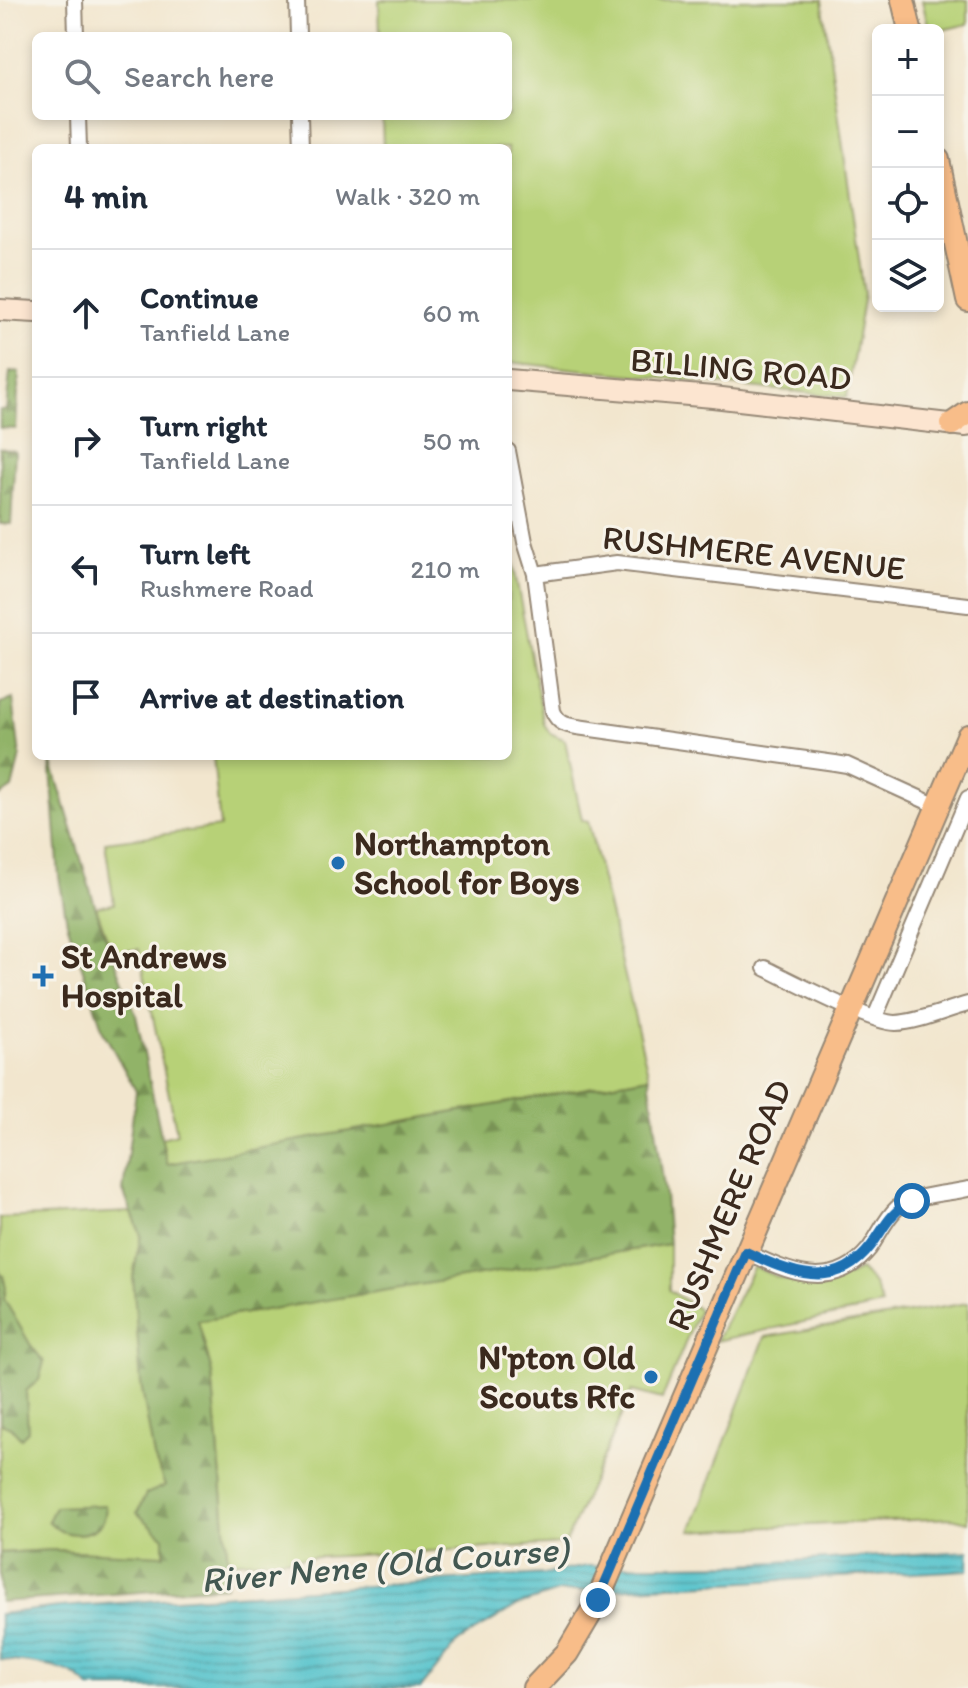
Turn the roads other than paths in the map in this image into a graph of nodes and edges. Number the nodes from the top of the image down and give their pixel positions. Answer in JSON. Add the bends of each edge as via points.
{"nodes":[{"id":1,"x":75,"y":0,"type":"edge"},
{"id":2,"x":297,"y":0,"type":"edge"},
{"id":3,"x":903,"y":0,"type":"edge"},
{"id":4,"x":909,"y":24,"type":"edge"},
{"id":5,"x":76,"y":32,"type":"edge"},
{"id":6,"x":298,"y":32,"type":"edge"},
{"id":7,"x":78,"y":120,"type":"edge"},
{"id":8,"x":300,"y":120,"type":"edge"},
{"id":9,"x":79,"y":144,"type":"edge"},
{"id":10,"x":301,"y":144,"type":"edge"},
{"id":11,"x":940,"y":168,"type":"edge"},
{"id":12,"x":968,"y":300,"type":"edge"},
{"id":13,"x":0,"y":310,"type":"edge"},
{"id":14,"x":32,"y":312,"type":"edge"},
{"id":15,"x":512,"y":380,"type":"edge"},
{"id":16,"x":963,"y":421,"type":"edge"},
{"id":17,"x":512,"y":472,"type":"edge"},
{"id":18,"x":535,"y":574,"type":"junction"},
{"id":19,"x":968,"y":605,"type":"edge"},
{"id":20,"x":968,"y":736,"type":"edge"},
{"id":21,"x":968,"y":798,"type":"edge"},
{"id":22,"x":937,"y":806,"type":"junction"},
{"id":23,"x":765,"y":968,"type":"dead end"},
{"id":24,"x":968,"y":1004,"type":"edge"},
{"id":25,"x":850,"y":1008,"type":"junction"},
{"id":26,"x":875,"y":1017,"type":"junction"},
{"id":27,"x":968,"y":1189,"type":"edge"},
{"id":28,"x":746,"y":1252,"type":"junction"},
{"id":29,"x":534,"y":1688,"type":"edge"}],
"edges":[{"from":1,"to":5,"type":"street"},
{"from":2,"to":6,"type":"street"},
{"from":3,"to":4,"type":"main road"},
{"from":7,"to":9,"type":"street"},
{"from":8,"to":10,"type":"street"},
{"from":11,"to":12,"type":"main road"},
{"from":13,"to":14,"type":"street"},
{"from":15,"to":16,"type":"street","name":"BILLING ROAD"},
{"from":17,"to":18,"type":"street"},
{"from":18,"to":19,"type":"street","name":"RUSHMERE AVENUE","via":[[617,563]]},
{"from":18,"to":22,"type":"street","via":[[553,711],[564,725],[847,765]]},
{"from":20,"to":22,"type":"main road","name":"RUSHMERE ROAD"},
{"from":21,"to":26,"type":"street"},
{"from":22,"to":25,"type":"main road","name":"RUSHMERE ROAD"},
{"from":23,"to":25,"type":"street"},
{"from":24,"to":26,"type":"street","via":[[895,1023]]},
{"from":25,"to":26,"type":"street"},
{"from":25,"to":28,"type":"main road","name":"RUSHMERE ROAD"},
{"from":27,"to":28,"type":"street","via":[[897,1208],[859,1260],[838,1271],[798,1274]]},
{"from":28,"to":29,"type":"main road","name":"RUSHMERE ROAD","via":[[600,1596],[579,1636]]}]}
